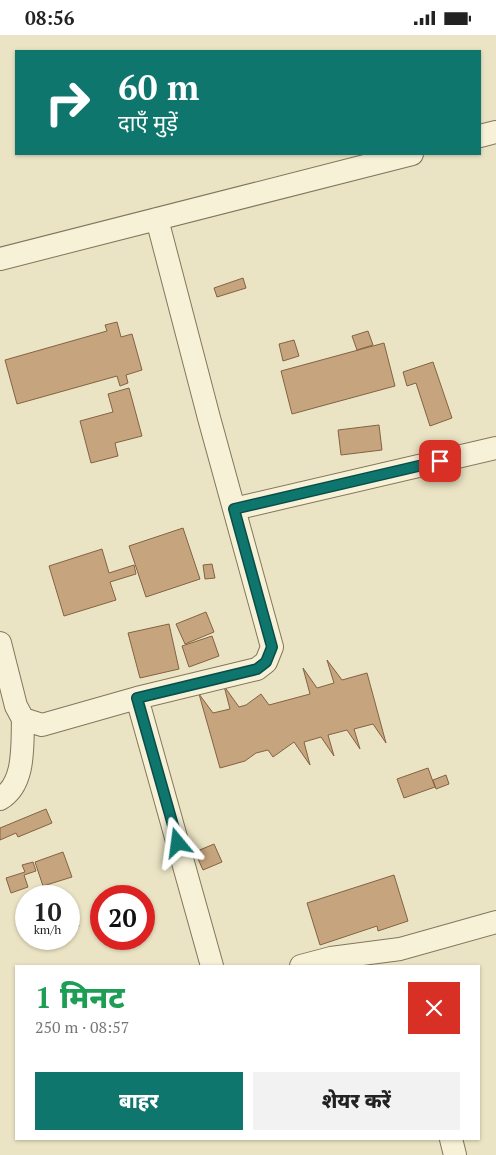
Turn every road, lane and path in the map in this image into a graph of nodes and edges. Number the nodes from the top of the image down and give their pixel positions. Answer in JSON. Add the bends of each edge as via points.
{"nodes":[{"id":1,"x":496,"y":132,"type":"edge"},
{"id":2,"x":481,"y":136,"type":"edge"},
{"id":3,"x":408,"y":155,"type":"edge"},
{"id":4,"x":157,"y":219,"type":"junction"},
{"id":5,"x":0,"y":259,"type":"edge"},
{"id":6,"x":496,"y":448,"type":"edge"},
{"id":7,"x":234,"y":509,"type":"junction"},
{"id":8,"x":0,"y":643,"type":"edge"},
{"id":9,"x":137,"y":698,"type":"junction"},
{"id":10,"x":23,"y":719,"type":"junction"},
{"id":11,"x":0,"y":799,"type":"edge"},
{"id":12,"x":496,"y":922,"type":"edge"},
{"id":13,"x":402,"y":957,"type":"edge"},
{"id":14,"x":212,"y":965,"type":"edge"},
{"id":15,"x":305,"y":965,"type":"edge"},
{"id":16,"x":451,"y":1140,"type":"edge"},
{"id":17,"x":455,"y":1155,"type":"edge"}],
"edges":[{"from":1,"to":2,"type":"lane"},
{"from":3,"to":4,"type":"lane"},
{"from":4,"to":5,"type":"lane"},
{"from":4,"to":7,"type":"lane"},
{"from":6,"to":7,"type":"lane"},
{"from":7,"to":9,"type":"lane","via":[[272,647],[266,662],[257,669]]},
{"from":8,"to":10,"type":"lane","via":[[16,706]]},
{"from":9,"to":10,"type":"lane","via":[[42,725]]},
{"from":9,"to":14,"type":"lane"},
{"from":10,"to":11,"type":"lane","via":[[20,768],[10,792]]},
{"from":12,"to":13,"type":"lane"},
{"from":13,"to":15,"type":"lane","via":[[331,958]]},
{"from":16,"to":17,"type":"lane"}]}
